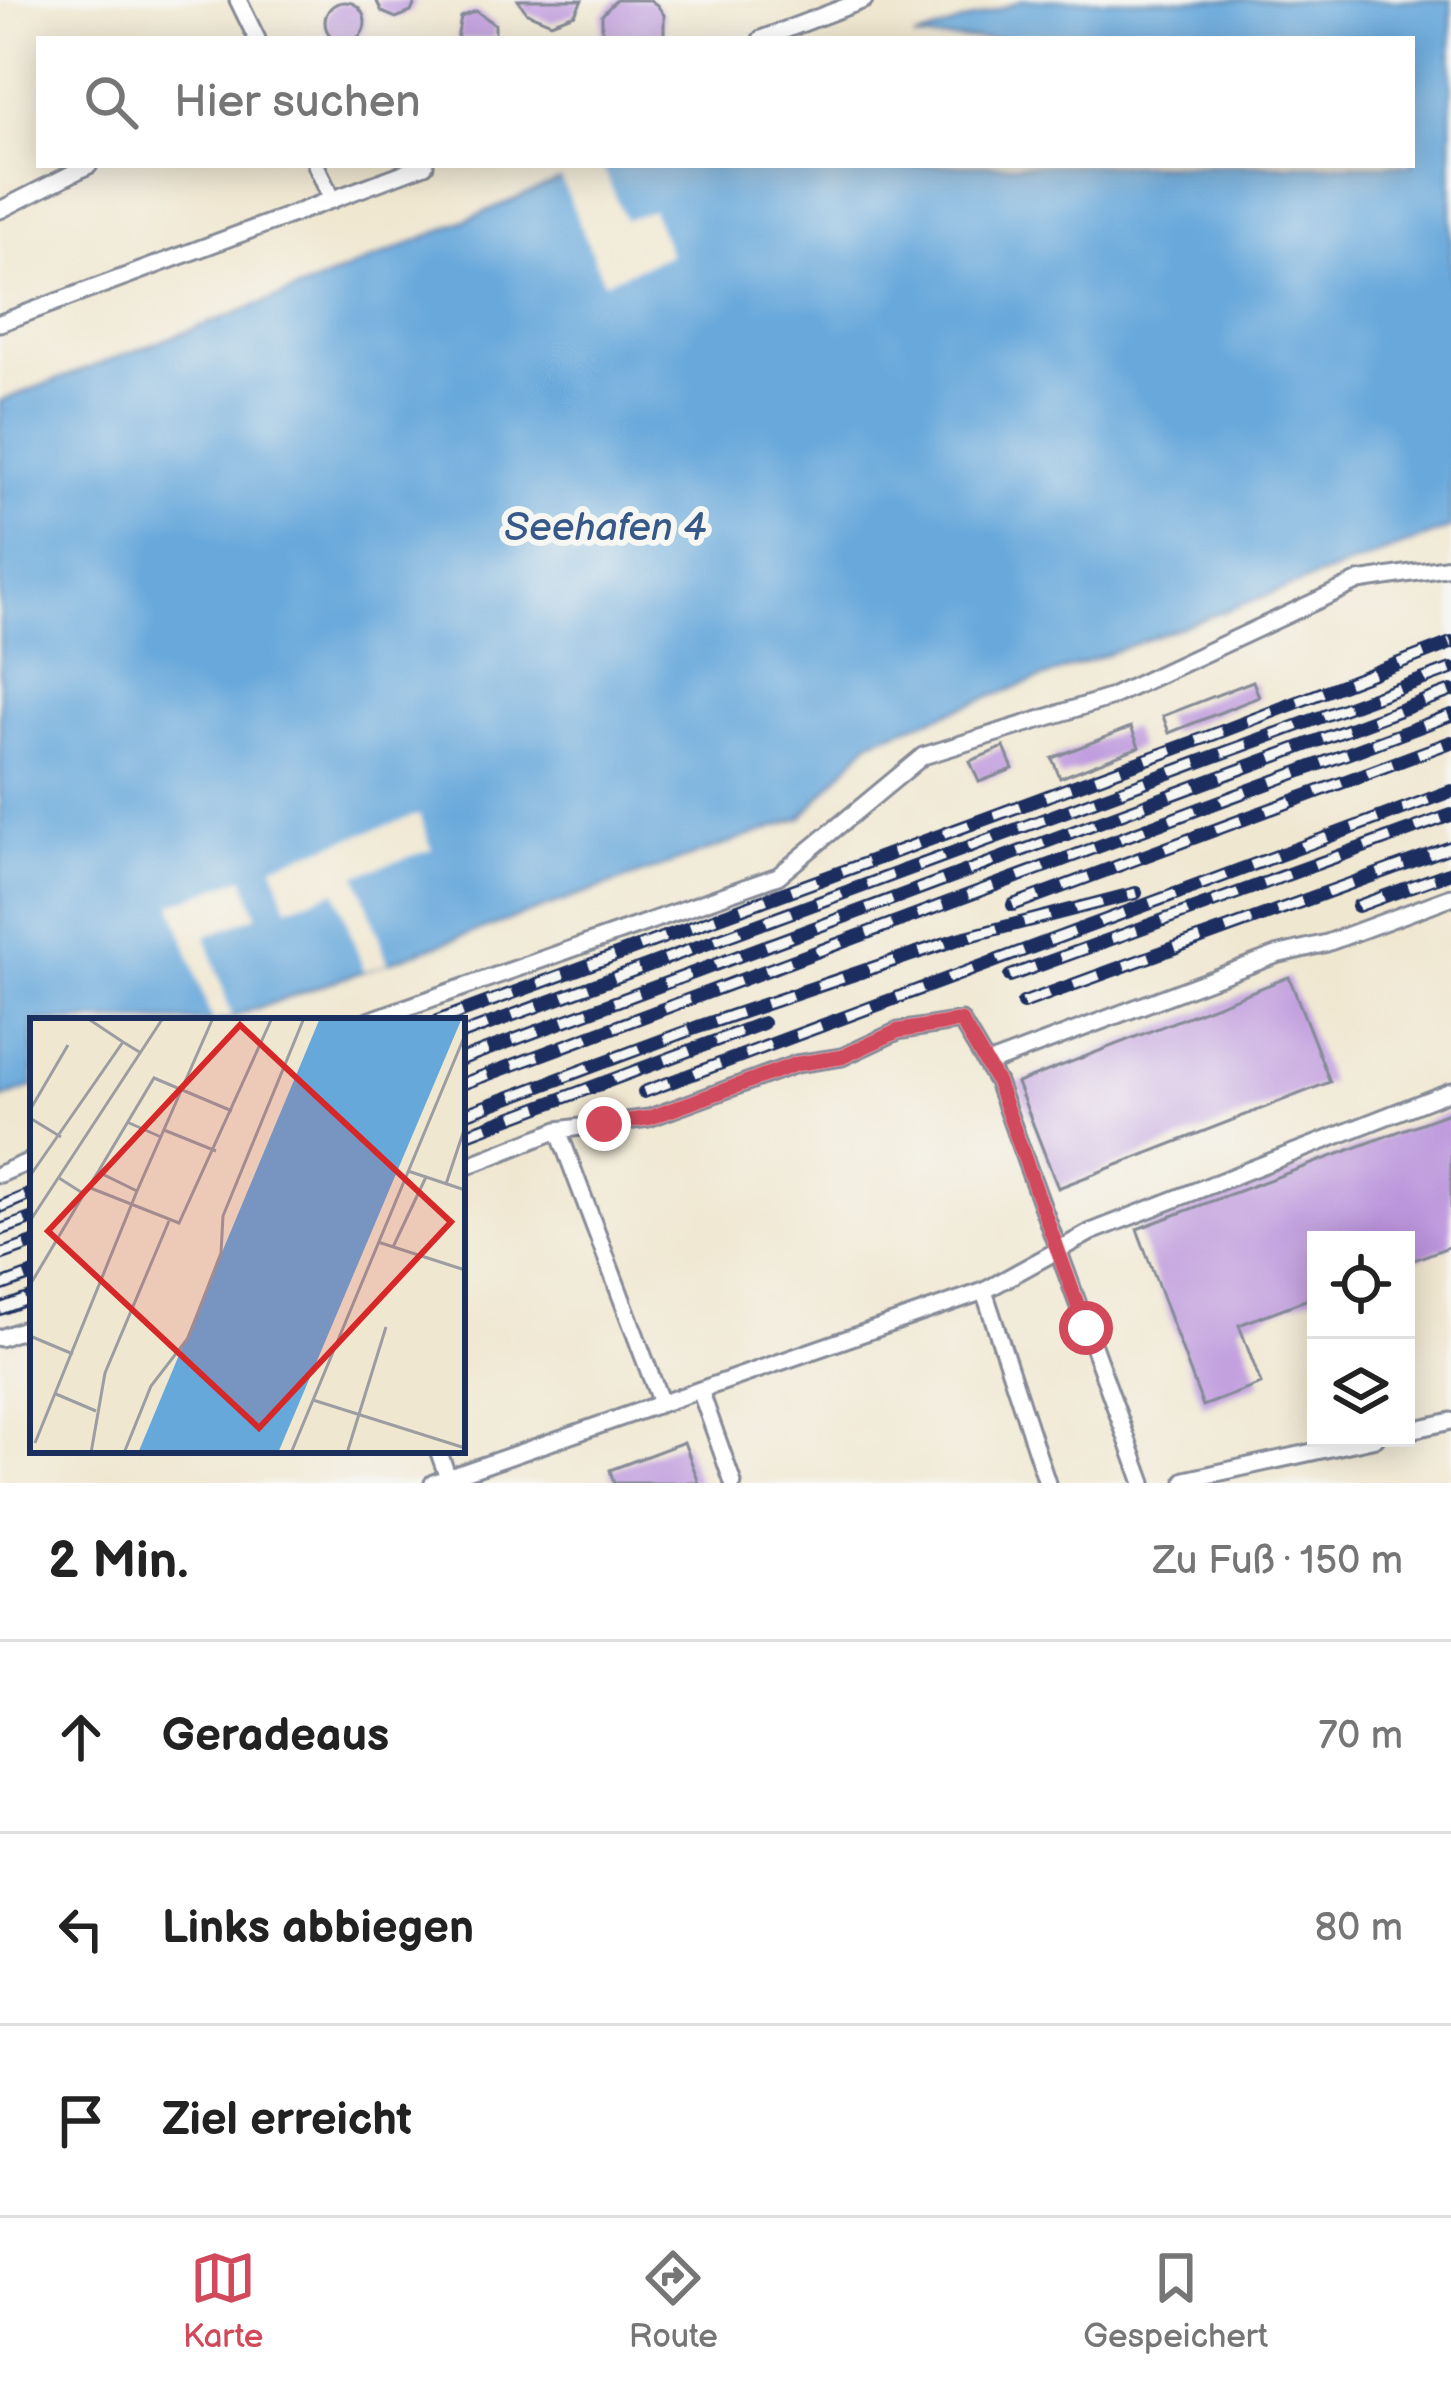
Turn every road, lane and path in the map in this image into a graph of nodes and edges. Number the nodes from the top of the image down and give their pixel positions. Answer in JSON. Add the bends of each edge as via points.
{"nodes":[{"id":1,"x":238,"y":0,"type":"edge"},
{"id":2,"x":864,"y":0,"type":"edge"},
{"id":3,"x":255,"y":36,"type":"edge"},
{"id":4,"x":768,"y":36,"type":"edge"},
{"id":5,"x":83,"y":168,"type":"edge"},
{"id":6,"x":317,"y":168,"type":"edge"},
{"id":7,"x":417,"y":168,"type":"edge"},
{"id":8,"x":332,"y":200,"type":"junction"},
{"id":9,"x":0,"y":210,"type":"edge"},
{"id":10,"x":0,"y":322,"type":"edge"},
{"id":11,"x":1451,"y":566,"type":"edge"},
{"id":12,"x":1451,"y":896,"type":"edge"},
{"id":13,"x":376,"y":1018,"type":"edge"},
{"id":14,"x":987,"y":1064,"type":"junction"},
{"id":15,"x":1451,"y":1091,"type":"edge"},
{"id":16,"x":558,"y":1130,"type":"junction"},
{"id":17,"x":30,"y":1161,"type":"edge"},
{"id":18,"x":465,"y":1167,"type":"edge"},
{"id":19,"x":0,"y":1174,"type":"edge"},
{"id":20,"x":1058,"y":1250,"type":"junction"},
{"id":21,"x":984,"y":1291,"type":"junction"},
{"id":22,"x":30,"y":1327,"type":"edge"},
{"id":23,"x":0,"y":1338,"type":"edge"},
{"id":24,"x":700,"y":1390,"type":"junction"},
{"id":25,"x":661,"y":1403,"type":"junction"},
{"id":26,"x":1451,"y":1421,"type":"edge"},
{"id":27,"x":1415,"y":1429,"type":"edge"},
{"id":28,"x":1336,"y":1447,"type":"edge"},
{"id":29,"x":444,"y":1481,"type":"edge"},
{"id":30,"x":1186,"y":1481,"type":"edge"},
{"id":31,"x":733,"y":1483,"type":"edge"},
{"id":32,"x":1047,"y":1483,"type":"edge"},
{"id":33,"x":1143,"y":1483,"type":"edge"},
{"id":34,"x":1167,"y":1483,"type":"edge"}],
"edges":[{"from":1,"to":3,"type":"lane"},
{"from":2,"to":4,"type":"lane"},
{"from":5,"to":9,"type":"lane"},
{"from":6,"to":8,"type":"lane"},
{"from":7,"to":8,"type":"lane"},
{"from":8,"to":10,"type":"lane"},
{"from":11,"to":13,"type":"lane","via":[[1359,581],[1109,698],[923,757],[778,876]]},
{"from":12,"to":14,"type":"lane"},
{"from":14,"to":16,"type":"lane","via":[[961,1021],[898,1031],[842,1057],[796,1064],[649,1118]]},
{"from":14,"to":20,"type":"lane"},
{"from":15,"to":20,"type":"lane"},
{"from":16,"to":18,"type":"lane"},
{"from":16,"to":25,"type":"lane"},
{"from":17,"to":19,"type":"lane"},
{"from":20,"to":21,"type":"lane"},
{"from":20,"to":33,"type":"lane"},
{"from":21,"to":24,"type":"lane"},
{"from":21,"to":32,"type":"lane"},
{"from":22,"to":23,"type":"lane"},
{"from":24,"to":25,"type":"lane"},
{"from":24,"to":31,"type":"lane"},
{"from":25,"to":29,"type":"lane"},
{"from":26,"to":27,"type":"lane"},
{"from":28,"to":30,"type":"lane"},
{"from":30,"to":34,"type":"lane"}]}
